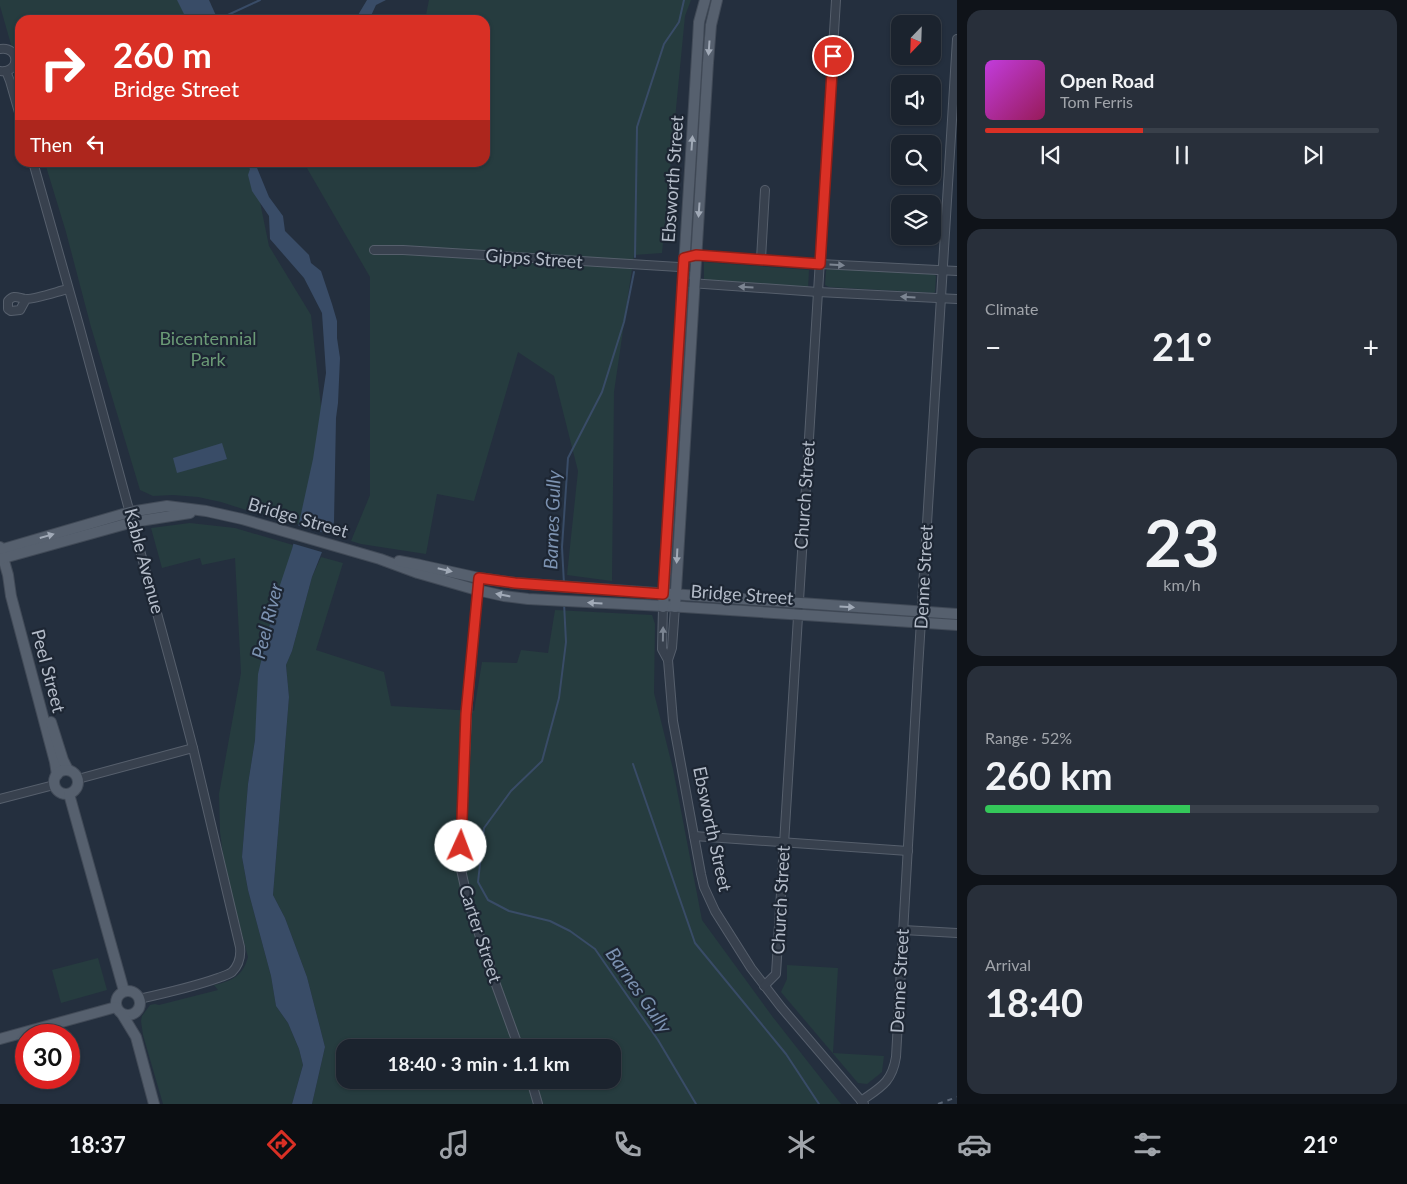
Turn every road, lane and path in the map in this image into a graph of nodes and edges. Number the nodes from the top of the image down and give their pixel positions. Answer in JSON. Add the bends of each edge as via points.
{"nodes":[{"id":1,"x":705,"y":0,"type":"edge"},
{"id":2,"x":717,"y":0,"type":"edge"},
{"id":3,"x":836,"y":0,"type":"edge"},
{"id":4,"x":957,"y":39,"type":"edge"},
{"id":5,"x":0,"y":48,"type":"edge"},
{"id":6,"x":3,"y":71,"type":"edge"},
{"id":7,"x":15,"y":98,"type":"edge"},
{"id":8,"x":34,"y":167,"type":"edge"},
{"id":9,"x":765,"y":190,"type":"dead end"},
{"id":10,"x":374,"y":250,"type":"dead end"},
{"id":11,"x":696,"y":255,"type":"junction"},
{"id":12,"x":761,"y":259,"type":"junction"},
{"id":13,"x":684,"y":263,"type":"junction"},
{"id":14,"x":820,"y":264,"type":"junction"},
{"id":15,"x":695,"y":268,"type":"junction"},
{"id":16,"x":943,"y":270,"type":"junction"},
{"id":17,"x":957,"y":271,"type":"edge"},
{"id":18,"x":683,"y":283,"type":"junction"},
{"id":19,"x":694,"y":283,"type":"junction"},
{"id":20,"x":68,"y":288,"type":"junction"},
{"id":21,"x":818,"y":292,"type":"junction"},
{"id":22,"x":941,"y":298,"type":"junction"},
{"id":23,"x":26,"y":299,"type":"dead end"},
{"id":24,"x":957,"y":299,"type":"edge"},
{"id":25,"x":132,"y":517,"type":"junction"},
{"id":26,"x":1,"y":553,"type":"edge"},
{"id":27,"x":380,"y":559,"type":"junction"},
{"id":28,"x":8,"y":575,"type":"junction"},
{"id":29,"x":479,"y":578,"type":"junction"},
{"id":30,"x":478,"y":590,"type":"junction"},
{"id":31,"x":663,"y":594,"type":"junction"},
{"id":32,"x":675,"y":595,"type":"junction"},
{"id":33,"x":798,"y":604,"type":"junction"},
{"id":34,"x":663,"y":607,"type":"junction"},
{"id":35,"x":675,"y":607,"type":"junction"},
{"id":36,"x":922,"y":612,"type":"junction"},
{"id":37,"x":957,"y":614,"type":"edge"},
{"id":38,"x":798,"y":615,"type":"junction"},
{"id":39,"x":921,"y":623,"type":"junction"},
{"id":40,"x":957,"y":625,"type":"edge"},
{"id":41,"x":668,"y":660,"type":"junction"},
{"id":42,"x":193,"y":748,"type":"junction"},
{"id":43,"x":68,"y":770,"type":"junction"},
{"id":44,"x":78,"y":779,"type":"junction"},
{"id":45,"x":55,"y":780,"type":"junction"},
{"id":46,"x":69,"y":794,"type":"junction"},
{"id":47,"x":0,"y":799,"type":"edge"},
{"id":48,"x":694,"y":836,"type":"junction"},
{"id":49,"x":784,"y":842,"type":"junction"},
{"id":50,"x":908,"y":851,"type":"junction"},
{"id":51,"x":903,"y":930,"type":"junction"},
{"id":52,"x":957,"y":933,"type":"edge"},
{"id":53,"x":764,"y":986,"type":"junction"},
{"id":54,"x":124,"y":991,"type":"junction"},
{"id":55,"x":140,"y":999,"type":"junction"},
{"id":56,"x":119,"y":1010,"type":"junction"},
{"id":57,"x":137,"y":1011,"type":"junction"},
{"id":58,"x":136,"y":1037,"type":"junction"},
{"id":59,"x":0,"y":1038,"type":"edge"},
{"id":60,"x":516,"y":1039,"type":"edge"},
{"id":61,"x":533,"y":1089,"type":"edge"},
{"id":62,"x":862,"y":1102,"type":"edge"},
{"id":63,"x":154,"y":1104,"type":"edge"},
{"id":64,"x":538,"y":1104,"type":"edge"}],
"edges":[{"from":13,"to":1,"type":"main road","name":"Ebsworth Street","one_way":true,"via":[[699,22]]},
{"from":2,"to":11,"type":"main road","name":"Ebsworth Street","one_way":true,"via":[[709,39]]},
{"from":3,"to":14,"type":"street","name":"Church Street"},
{"from":4,"to":16,"type":"street","name":"Denne Street"},
{"from":5,"to":6,"type":"street","via":[[8,48],[15,57],[15,65]]},
{"from":6,"to":7,"type":"street"},
{"from":8,"to":20,"type":"street","name":"Kable Avenue"},
{"from":9,"to":12,"type":"street"},
{"from":10,"to":13,"type":"street","name":"Gipps Street"},
{"from":11,"to":12,"type":"street","name":"Gipps Street"},
{"from":11,"to":13,"type":"street","name":"Gipps Street"},
{"from":11,"to":15,"type":"main road","name":"Ebsworth Street"},
{"from":12,"to":14,"type":"street","name":"Gipps Street"},
{"from":13,"to":15,"type":"street","name":"Gipps Street"},
{"from":13,"to":18,"type":"main road","name":"Ebsworth Street"},
{"from":14,"to":16,"type":"street","name":"Gipps Street","one_way":true},
{"from":14,"to":21,"type":"street","name":"Church Street"},
{"from":15,"to":19,"type":"main road","name":"Ebsworth Street"},
{"from":16,"to":17,"type":"street","name":"Gipps Street"},
{"from":16,"to":22,"type":"street","name":"Denne Street"},
{"from":18,"to":19,"type":"street"},
{"from":18,"to":31,"type":"main road","name":"Ebsworth Street"},
{"from":21,"to":19,"type":"street","one_way":true},
{"from":19,"to":32,"type":"main road","name":"Ebsworth Street","one_way":true},
{"from":20,"to":23,"type":"street"},
{"from":20,"to":25,"type":"street","name":"Kable Avenue"},
{"from":22,"to":21,"type":"street","one_way":true},
{"from":21,"to":33,"type":"street","name":"Church Street"},
{"from":22,"to":24,"type":"street"},
{"from":22,"to":36,"type":"street","name":"Denne Street"},
{"from":25,"to":26,"type":"main road","name":"Bridge Street"},
{"from":25,"to":27,"type":"main road","name":"Bridge Street","via":[[167,506],[206,511]]},
{"from":25,"to":42,"type":"street","name":"Kable Avenue"},
{"from":26,"to":28,"type":"main road","name":"Peel Street"},
{"from":27,"to":29,"type":"main road","name":"Bridge Street","one_way":true,"via":[[420,564]]},
{"from":27,"to":30,"type":"main road","name":"Bridge Street"},
{"from":28,"to":43,"type":"main road","name":"Peel Street"},
{"from":28,"to":45,"type":"main road","name":"Peel Street","via":[[53,753]]},
{"from":29,"to":30,"type":"street","name":"Carter Street"},
{"from":29,"to":31,"type":"main road","name":"Bridge Street"},
{"from":34,"to":30,"type":"main road","name":"Bridge Street","one_way":true,"via":[[504,596]]},
{"from":30,"to":60,"type":"street","name":"Carter Street","via":[[466,714],[460,865],[468,901]]},
{"from":31,"to":32,"type":"main road","name":"Bridge Street"},
{"from":31,"to":34,"type":"main road","name":"Ebsworth Street"},
{"from":32,"to":33,"type":"main road","name":"Bridge Street"},
{"from":32,"to":35,"type":"main road","name":"Ebsworth Street"},
{"from":33,"to":36,"type":"main road","name":"Bridge Street","one_way":true},
{"from":33,"to":38,"type":"street","name":"Church Street"},
{"from":34,"to":35,"type":"main road","name":"Bridge Street"},
{"from":41,"to":34,"type":"street","name":"Ebsworth Street","one_way":true,"via":[[662,649]]},
{"from":35,"to":38,"type":"main road","name":"Bridge Street"},
{"from":35,"to":41,"type":"street","name":"Ebsworth Street"},
{"from":36,"to":37,"type":"main road","name":"Bridge Street"},
{"from":36,"to":39,"type":"street","name":"Denne Street"},
{"from":38,"to":39,"type":"main road","name":"Bridge Street"},
{"from":38,"to":49,"type":"street","name":"Church Street"},
{"from":39,"to":40,"type":"main road","name":"Bridge Street"},
{"from":39,"to":50,"type":"street","name":"Denne Street"},
{"from":41,"to":48,"type":"street","name":"Ebsworth Street","via":[[673,721]]},
{"from":42,"to":44,"type":"street"},
{"from":42,"to":55,"type":"street","name":"Kable Avenue","via":[[241,954],[228,974]]},
{"from":43,"to":44,"type":"main road"},
{"from":43,"to":45,"type":"main road","via":[[63,770]]},
{"from":44,"to":46,"type":"main road","via":[[77,787]]},
{"from":45,"to":46,"type":"main road","via":[[61,793]]},
{"from":45,"to":47,"type":"street"},
{"from":46,"to":54,"type":"main road"},
{"from":48,"to":49,"type":"street"},
{"from":48,"to":53,"type":"street","name":"Ebsworth Street","via":[[709,898],[726,930]]},
{"from":49,"to":50,"type":"street"},
{"from":49,"to":53,"type":"street","name":"Church Street","via":[[776,974]]},
{"from":50,"to":51,"type":"street","name":"Denne Street"},
{"from":51,"to":52,"type":"street"},
{"from":51,"to":62,"type":"street","name":"Denne Street","via":[[893,1071],[887,1081]]},
{"from":53,"to":62,"type":"street","name":"Ebsworth Street"},
{"from":54,"to":55,"type":"main road","via":[[132,991]]},
{"from":54,"to":56,"type":"main road","via":[[117,997]]},
{"from":55,"to":57,"type":"main road"},
{"from":56,"to":57,"type":"main road","via":[[129,1016]]},
{"from":56,"to":58,"type":"main road"},
{"from":56,"to":59,"type":"main road"},
{"from":57,"to":58,"type":"main road"},
{"from":58,"to":63,"type":"main road"},
{"from":61,"to":64,"type":"street"}]}
